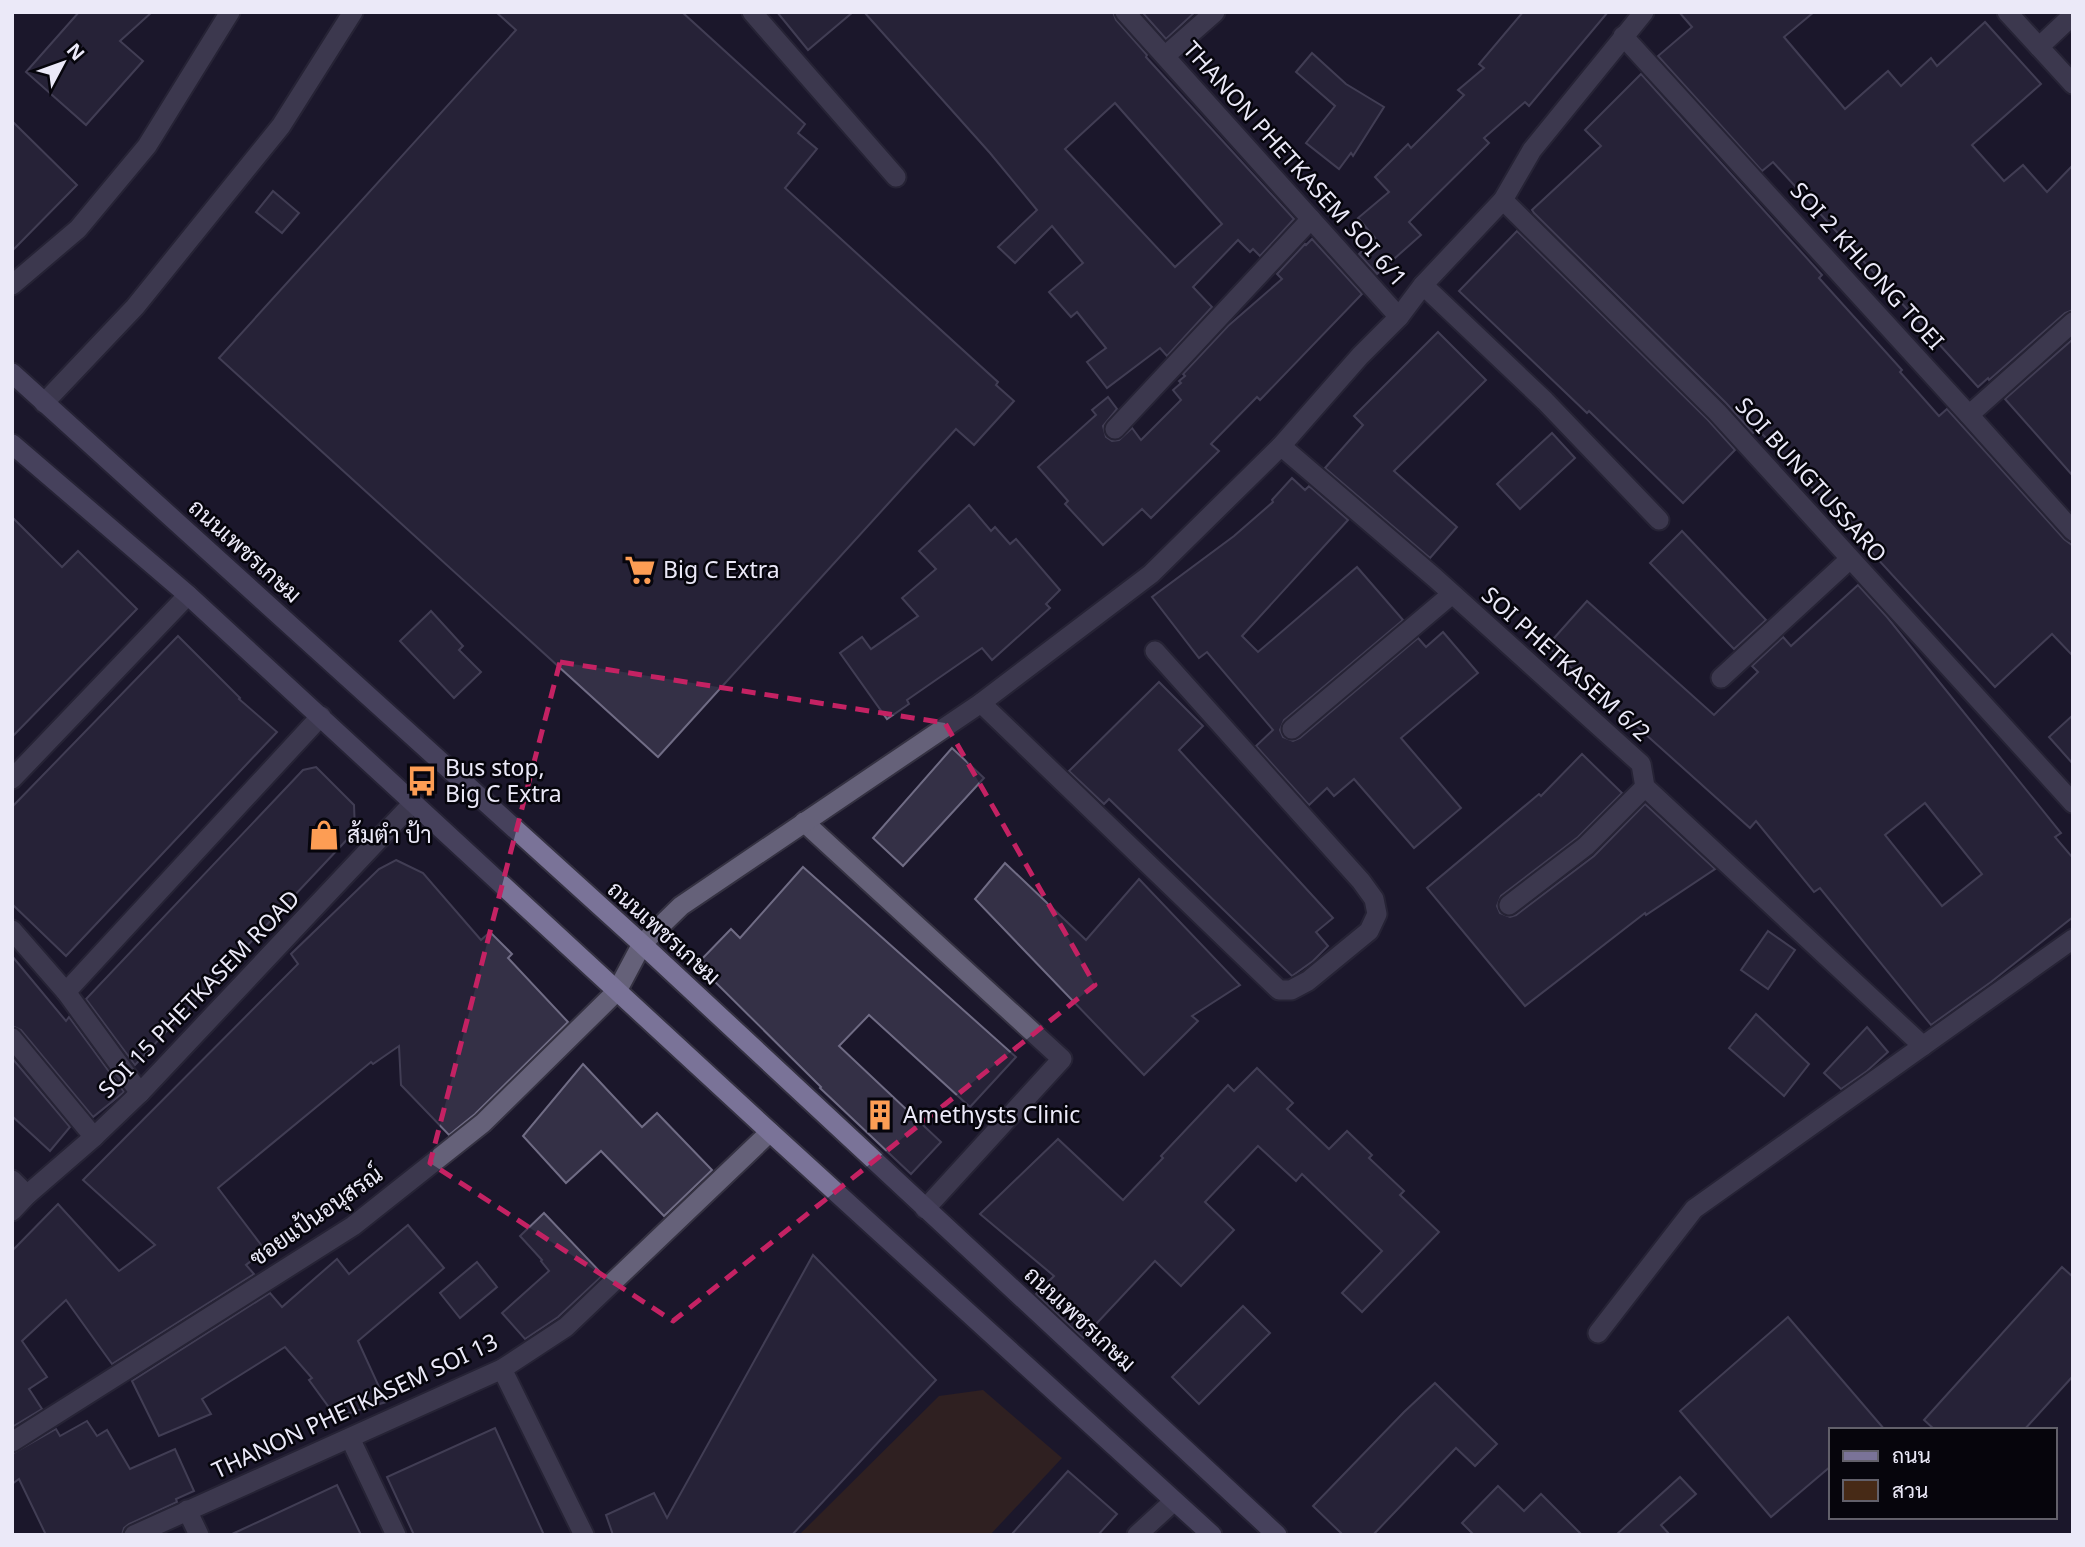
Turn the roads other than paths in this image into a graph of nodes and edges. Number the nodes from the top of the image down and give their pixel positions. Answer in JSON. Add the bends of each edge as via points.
{"nodes":[{"id":1,"x":230,"y":12,"type":"edge"},
{"id":2,"x":353,"y":12,"type":"edge"},
{"id":3,"x":751,"y":12,"type":"edge"},
{"id":4,"x":1125,"y":12,"type":"edge"},
{"id":5,"x":1215,"y":12,"type":"edge"},
{"id":6,"x":1644,"y":12,"type":"edge"},
{"id":7,"x":2007,"y":12,"type":"edge"},
{"id":8,"x":2073,"y":15,"type":"edge"},
{"id":9,"x":1623,"y":36,"type":"junction"},
{"id":10,"x":2039,"y":47,"type":"junction"},
{"id":11,"x":1165,"y":56,"type":"junction"},
{"id":12,"x":2073,"y":84,"type":"edge"},
{"id":13,"x":896,"y":177,"type":"dead end"},
{"id":14,"x":1503,"y":200,"type":"junction"},
{"id":15,"x":1311,"y":219,"type":"junction"},
{"id":16,"x":12,"y":285,"type":"edge"},
{"id":17,"x":1423,"y":285,"type":"junction"},
{"id":18,"x":1399,"y":317,"type":"junction"},
{"id":19,"x":2073,"y":322,"type":"edge"},
{"id":20,"x":12,"y":373,"type":"edge"},
{"id":21,"x":44,"y":403,"type":"junction"},
{"id":22,"x":1969,"y":415,"type":"junction"},
{"id":23,"x":1115,"y":429,"type":"dead end"},
{"id":24,"x":12,"y":444,"type":"edge"},
{"id":25,"x":1280,"y":446,"type":"junction"},
{"id":26,"x":1659,"y":520,"type":"dead end"},
{"id":27,"x":2073,"y":531,"type":"edge"},
{"id":28,"x":1850,"y":559,"type":"junction"},
{"id":29,"x":1452,"y":594,"type":"junction"},
{"id":30,"x":188,"y":595,"type":"junction"},
{"id":31,"x":1154,"y":651,"type":"dead end"},
{"id":32,"x":1721,"y":678,"type":"dead end"},
{"id":33,"x":981,"y":703,"type":"junction"},
{"id":34,"x":321,"y":716,"type":"junction"},
{"id":35,"x":1292,"y":729,"type":"dead end"},
{"id":36,"x":12,"y":779,"type":"edge"},
{"id":37,"x":1645,"y":787,"type":"junction"},
{"id":38,"x":414,"y":803,"type":"junction"},
{"id":39,"x":2073,"y":803,"type":"edge"},
{"id":40,"x":804,"y":822,"type":"junction"},
{"id":41,"x":1509,"y":905,"type":"dead end"},
{"id":42,"x":12,"y":930,"type":"edge"},
{"id":43,"x":2073,"y":939,"type":"edge"},
{"id":44,"x":642,"y":944,"type":"junction"},
{"id":45,"x":617,"y":991,"type":"junction"},
{"id":46,"x":66,"y":992,"type":"junction"},
{"id":47,"x":12,"y":1038,"type":"edge"},
{"id":48,"x":1923,"y":1046,"type":"junction"},
{"id":49,"x":140,"y":1093,"type":"junction"},
{"id":50,"x":770,"y":1132,"type":"junction"},
{"id":51,"x":94,"y":1138,"type":"junction"},
{"id":52,"x":12,"y":1180,"type":"edge"},
{"id":53,"x":27,"y":1195,"type":"junction"},
{"id":54,"x":925,"y":1209,"type":"junction"},
{"id":55,"x":12,"y":1211,"type":"edge"},
{"id":56,"x":1598,"y":1333,"type":"dead end"},
{"id":57,"x":502,"y":1368,"type":"junction"},
{"id":58,"x":350,"y":1438,"type":"junction"},
{"id":59,"x":12,"y":1442,"type":"edge"},
{"id":60,"x":1174,"y":1501,"type":"junction"},
{"id":61,"x":187,"y":1510,"type":"junction"},
{"id":62,"x":134,"y":1535,"type":"edge"},
{"id":63,"x":199,"y":1535,"type":"edge"},
{"id":64,"x":396,"y":1535,"type":"edge"},
{"id":65,"x":583,"y":1535,"type":"edge"},
{"id":66,"x":1137,"y":1535,"type":"edge"},
{"id":67,"x":1212,"y":1535,"type":"edge"},
{"id":68,"x":1277,"y":1535,"type":"edge"}],
"edges":[{"from":1,"to":16,"type":"street","via":[[147,146],[78,229]]},
{"from":2,"to":21,"type":"street","via":[[281,126],[135,307]]},
{"from":3,"to":13,"type":"street"},
{"from":4,"to":11,"type":"street","name":"THANON PHETKASEM SOI 6/1"},
{"from":5,"to":11,"type":"street"},
{"from":6,"to":9,"type":"street","name":"ซอยแป้นอนุสรณ์"},
{"from":7,"to":10,"type":"street"},
{"from":8,"to":10,"type":"street"},
{"from":9,"to":14,"type":"street","name":"ซอยแป้นอนุสรณ์","via":[[1532,150]]},
{"from":9,"to":22,"type":"street","name":"SOI 2 KHLONG TOEI"},
{"from":10,"to":12,"type":"street"},
{"from":11,"to":15,"type":"street","name":"THANON PHETKASEM SOI 6/1"},
{"from":14,"to":17,"type":"street","name":"ซอยแป้นอนุสรณ์"},
{"from":14,"to":28,"type":"street","name":"SOI BUNGTUSSARO","via":[[1717,412]]},
{"from":15,"to":18,"type":"street","name":"THANON PHETKASEM SOI 6/1"},
{"from":15,"to":23,"type":"street"},
{"from":17,"to":18,"type":"street","name":"ซอยแป้นอนุสรณ์"},
{"from":17,"to":26,"type":"street","via":[[1545,401]]},
{"from":18,"to":25,"type":"street","name":"ซอยแป้นอนุสรณ์"},
{"from":19,"to":22,"type":"street"},
{"from":20,"to":21,"type":"main road","name":"ถนนเพชรเกษม"},
{"from":21,"to":44,"type":"main road","name":"ถนนเพชรเกษม"},
{"from":22,"to":27,"type":"street","name":"SOI 2 KHLONG TOEI"},
{"from":24,"to":30,"type":"main road"},
{"from":25,"to":29,"type":"street","name":"SOI PHETKASEM 6/2"},
{"from":25,"to":33,"type":"street","name":"ซอยแป้นอนุสรณ์","via":[[1151,574]]},
{"from":28,"to":32,"type":"street"},
{"from":28,"to":39,"type":"street","name":"SOI BUNGTUSSARO"},
{"from":29,"to":35,"type":"street"},
{"from":29,"to":37,"type":"street","name":"SOI PHETKASEM 6/2","via":[[1640,764]]},
{"from":30,"to":34,"type":"main road"},
{"from":30,"to":36,"type":"street"},
{"from":31,"to":33,"type":"street","via":[[1374,899],[1377,914],[1369,930],[1291,990],[1279,990]]},
{"from":33,"to":40,"type":"street","name":"ซอยแป้นอนุสรณ์"},
{"from":34,"to":38,"type":"main road"},
{"from":34,"to":46,"type":"street"},
{"from":37,"to":41,"type":"street","via":[[1586,846]]},
{"from":37,"to":48,"type":"street","name":"SOI PHETKASEM 6/2"},
{"from":38,"to":45,"type":"main road"},
{"from":38,"to":49,"type":"street","name":"SOI 15 PHETKASEM ROAD"},
{"from":40,"to":44,"type":"street","name":"ซอยแป้นอนุสรณ์","via":[[681,906]]},
{"from":40,"to":54,"type":"street","via":[[1062,1059]]},
{"from":42,"to":46,"type":"street"},
{"from":43,"to":48,"type":"street"},
{"from":44,"to":45,"type":"street","name":"ซอยแป้นอนุสรณ์"},
{"from":44,"to":54,"type":"main road","name":"ถนนเพชรเกษม"},
{"from":45,"to":50,"type":"main road"},
{"from":45,"to":59,"type":"street","name":"ซอยแป้นอนุสรณ์","via":[[483,1123],[353,1226]]},
{"from":46,"to":49,"type":"street"},
{"from":47,"to":51,"type":"street"},
{"from":48,"to":56,"type":"street","via":[[1694,1209]]},
{"from":49,"to":51,"type":"street","name":"SOI 15 PHETKASEM ROAD"},
{"from":50,"to":57,"type":"street","name":"THANON PHETKASEM SOI 13","via":[[566,1327]]},
{"from":50,"to":60,"type":"main road"},
{"from":51,"to":53,"type":"street","name":"SOI 15 PHETKASEM ROAD"},
{"from":52,"to":53,"type":"street"},
{"from":53,"to":55,"type":"street","name":"SOI 15 PHETKASEM ROAD"},
{"from":54,"to":68,"type":"main road","name":"ถนนเพชรเกษม"},
{"from":57,"to":58,"type":"street","name":"THANON PHETKASEM SOI 13"},
{"from":57,"to":65,"type":"street"},
{"from":58,"to":61,"type":"street","name":"THANON PHETKASEM SOI 13"},
{"from":58,"to":64,"type":"street"},
{"from":60,"to":66,"type":"street"},
{"from":60,"to":67,"type":"main road"},
{"from":61,"to":62,"type":"street","name":"THANON PHETKASEM SOI 13"},
{"from":61,"to":63,"type":"street"}]}
